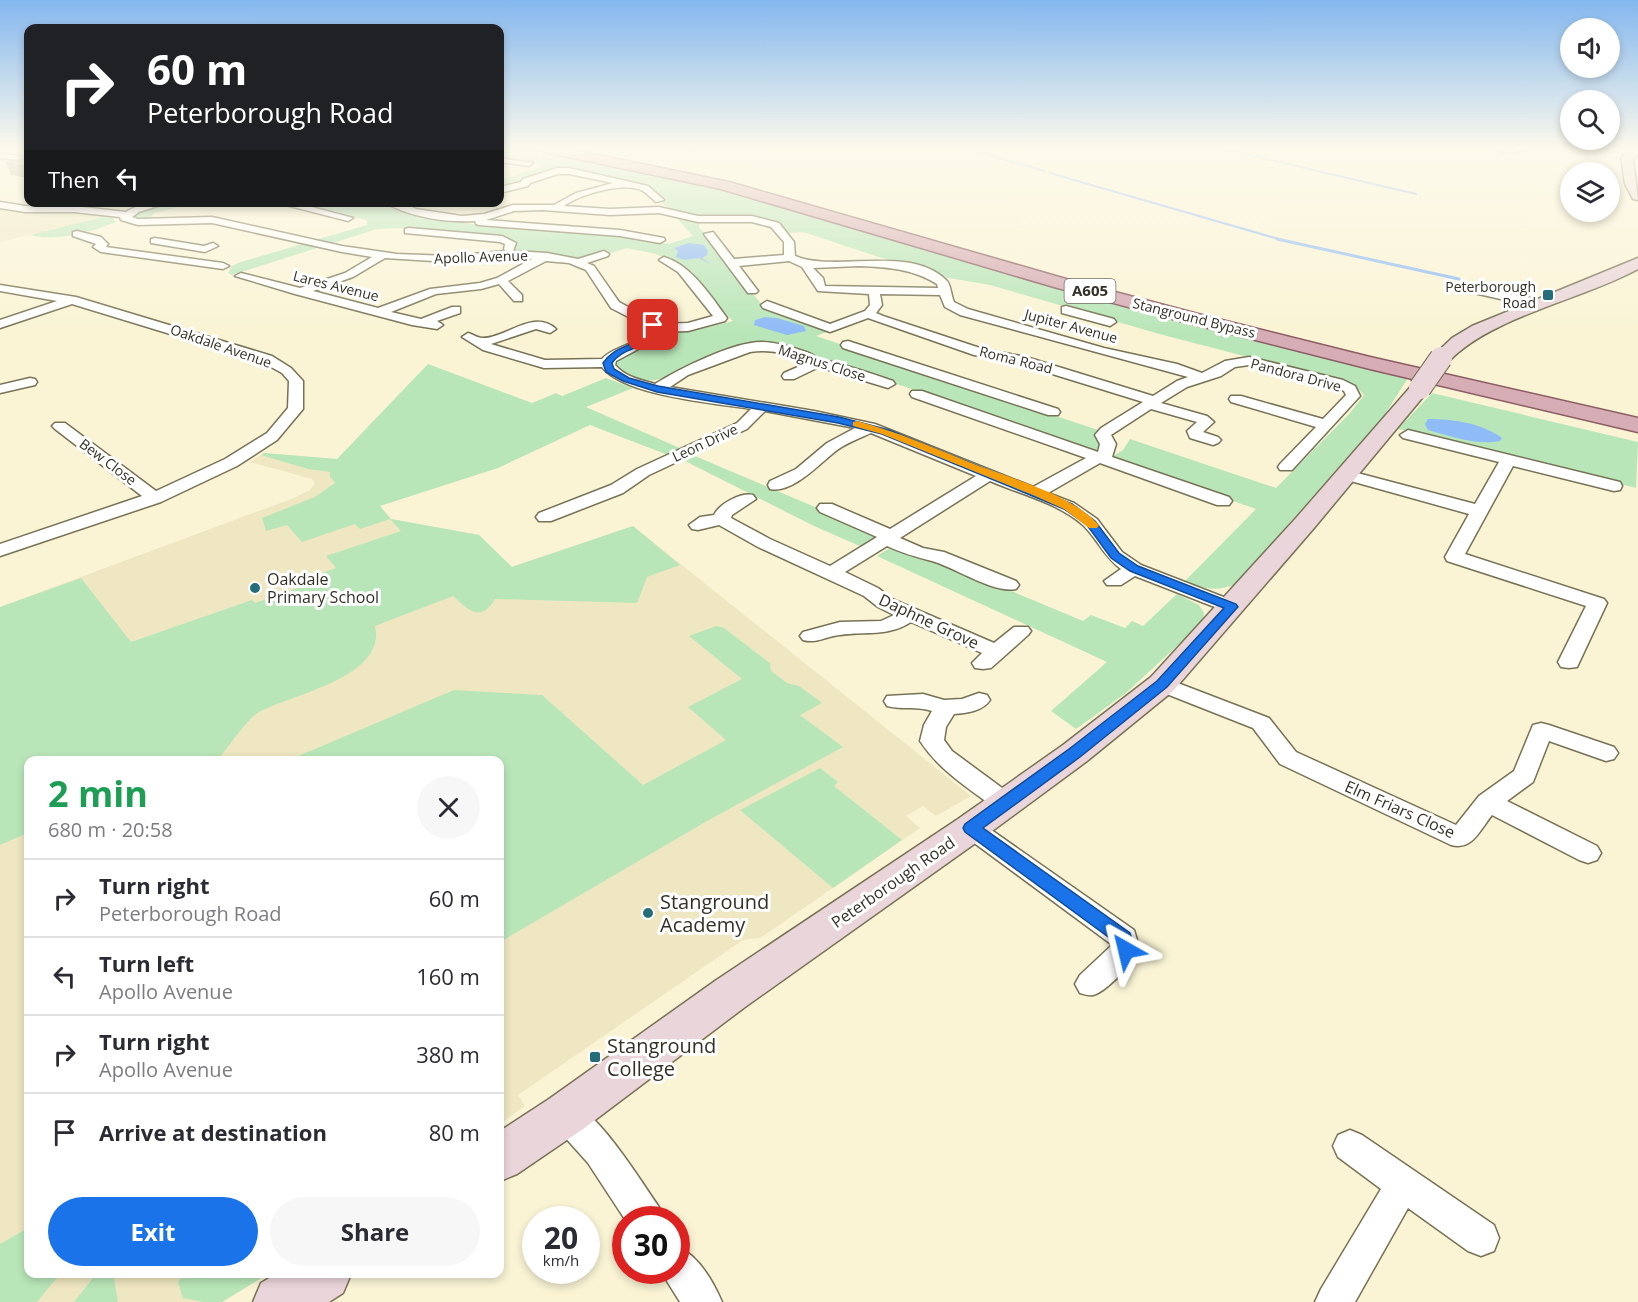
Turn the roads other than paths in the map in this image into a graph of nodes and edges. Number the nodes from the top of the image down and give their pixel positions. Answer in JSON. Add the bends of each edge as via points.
{"nodes":[{"id":1,"x":27,"y":209,"type":"edge"},
{"id":2,"x":74,"y":209,"type":"joint"},
{"id":3,"x":150,"y":209,"type":"edge"},
{"id":4,"x":305,"y":209,"type":"edge"},
{"id":5,"x":408,"y":209,"type":"edge"},
{"id":6,"x":510,"y":209,"type":"edge"},
{"id":7,"x":576,"y":209,"type":"edge"},
{"id":8,"x":805,"y":209,"type":"edge"},
{"id":9,"x":827,"y":209,"type":"edge"},
{"id":10,"x":311,"y":210,"type":"junction"},
{"id":11,"x":610,"y":212,"type":"junction"},
{"id":12,"x":289,"y":216,"type":"dead end"},
{"id":13,"x":127,"y":218,"type":"junction"},
{"id":14,"x":348,"y":218,"type":"dead end"},
{"id":15,"x":470,"y":219,"type":"junction"},
{"id":16,"x":272,"y":221,"type":"dead end"},
{"id":17,"x":660,"y":227,"type":"dead end"},
{"id":18,"x":246,"y":228,"type":"junction"},
{"id":19,"x":409,"y":231,"type":"dead end"},
{"id":20,"x":596,"y":231,"type":"junction"},
{"id":21,"x":709,"y":234,"type":"dead end"},
{"id":22,"x":641,"y":236,"type":"junction"},
{"id":23,"x":660,"y":240,"type":"dead end"},
{"id":24,"x":155,"y":241,"type":"dead end"},
{"id":25,"x":176,"y":245,"type":"junction"},
{"id":26,"x":213,"y":246,"type":"dead end"},
{"id":27,"x":506,"y":254,"type":"junction"},
{"id":28,"x":604,"y":254,"type":"dead end"},
{"id":29,"x":143,"y":255,"type":"junction"},
{"id":30,"x":383,"y":255,"type":"junction"},
{"id":31,"x":547,"y":256,"type":"junction"},
{"id":32,"x":790,"y":258,"type":"junction"},
{"id":33,"x":237,"y":261,"type":"dead end"},
{"id":34,"x":579,"y":262,"type":"junction"},
{"id":35,"x":731,"y":263,"type":"junction"},
{"id":36,"x":1638,"y":263,"type":"edge"},
{"id":37,"x":669,"y":265,"type":"dead end"},
{"id":38,"x":807,"y":265,"type":"junction"},
{"id":39,"x":223,"y":266,"type":"junction"},
{"id":40,"x":211,"y":270,"type":"dead end"},
{"id":41,"x":241,"y":276,"type":"dead end"},
{"id":42,"x":501,"y":280,"type":"junction"},
{"id":43,"x":0,"y":288,"type":"edge"},
{"id":44,"x":1470,"y":288,"type":"dead end"},
{"id":45,"x":752,"y":291,"type":"dead end"},
{"id":46,"x":874,"y":291,"type":"junction"},
{"id":47,"x":299,"y":292,"type":"junction"},
{"id":48,"x":944,"y":292,"type":"junction"},
{"id":49,"x":518,"y":298,"type":"dead end"},
{"id":50,"x":72,"y":300,"type":"junction"},
{"id":51,"x":1541,"y":304,"type":"junction"},
{"id":52,"x":767,"y":306,"type":"dead end"},
{"id":53,"x":456,"y":310,"type":"dead end"},
{"id":54,"x":1066,"y":310,"type":"dead end"},
{"id":55,"x":379,"y":312,"type":"junction"},
{"id":56,"x":869,"y":314,"type":"junction"},
{"id":57,"x":1083,"y":315,"type":"junction"},
{"id":58,"x":423,"y":322,"type":"junction"},
{"id":59,"x":1110,"y":322,"type":"dead end"},
{"id":60,"x":0,"y":324,"type":"edge"},
{"id":61,"x":437,"y":325,"type":"dead end"},
{"id":62,"x":654,"y":328,"type":"junction"},
{"id":63,"x":550,"y":329,"type":"dead end"},
{"id":64,"x":1042,"y":334,"type":"junction"},
{"id":65,"x":848,"y":345,"type":"dead end"},
{"id":66,"x":1004,"y":360,"type":"junction"},
{"id":67,"x":608,"y":363,"type":"junction"},
{"id":68,"x":817,"y":363,"type":"junction"},
{"id":69,"x":789,"y":376,"type":"dead end"},
{"id":70,"x":1200,"y":377,"type":"junction"},
{"id":71,"x":30,"y":381,"type":"dead end"},
{"id":72,"x":962,"y":382,"type":"junction"},
{"id":73,"x":888,"y":384,"type":"dead end"},
{"id":74,"x":0,"y":389,"type":"edge"},
{"id":75,"x":657,"y":389,"type":"junction"},
{"id":76,"x":917,"y":393,"type":"dead end"},
{"id":77,"x":1236,"y":399,"type":"dead end"},
{"id":78,"x":1151,"y":403,"type":"junction"},
{"id":79,"x":761,"y":407,"type":"junction"},
{"id":80,"x":1053,"y":412,"type":"dead end"},
{"id":81,"x":1638,"y":416,"type":"edge"},
{"id":82,"x":1638,"y":424,"type":"edge"},
{"id":83,"x":1326,"y":425,"type":"junction"},
{"id":84,"x":60,"y":426,"type":"dead end"},
{"id":85,"x":870,"y":427,"type":"junction"},
{"id":86,"x":1408,"y":435,"type":"dead end"},
{"id":87,"x":1213,"y":440,"type":"dead end"},
{"id":88,"x":1102,"y":455,"type":"junction"},
{"id":89,"x":1508,"y":460,"type":"junction"},
{"id":90,"x":1286,"y":466,"type":"dead end"},
{"id":91,"x":990,"y":474,"type":"junction"},
{"id":92,"x":1346,"y":475,"type":"junction"},
{"id":93,"x":776,"y":485,"type":"dead end"},
{"id":94,"x":1614,"y":486,"type":"dead end"},
{"id":95,"x":1037,"y":492,"type":"junction"},
{"id":96,"x":155,"y":498,"type":"junction"},
{"id":97,"x":747,"y":499,"type":"dead end"},
{"id":98,"x":1223,"y":501,"type":"dead end"},
{"id":99,"x":826,"y":508,"type":"dead end"},
{"id":100,"x":1479,"y":511,"type":"junction"},
{"id":101,"x":545,"y":517,"type":"dead end"},
{"id":102,"x":722,"y":520,"type":"junction"},
{"id":103,"x":698,"y":525,"type":"dead end"},
{"id":104,"x":888,"y":537,"type":"junction"},
{"id":105,"x":0,"y":550,"type":"edge"},
{"id":106,"x":1134,"y":568,"type":"junction"},
{"id":107,"x":831,"y":573,"type":"junction"},
{"id":108,"x":1114,"y":581,"type":"dead end"},
{"id":109,"x":1009,"y":585,"type":"dead end"},
{"id":110,"x":1232,"y":607,"type":"junction"},
{"id":111,"x":909,"y":614,"type":"junction"},
{"id":112,"x":1021,"y":631,"type":"dead end"},
{"id":113,"x":810,"y":636,"type":"dead end"},
{"id":114,"x":1569,"y":662,"type":"dead end"},
{"id":115,"x":1162,"y":684,"type":"junction"},
{"id":116,"x":979,"y":700,"type":"dead end"},
{"id":117,"x":896,"y":701,"type":"dead end"},
{"id":118,"x":943,"y":707,"type":"junction"},
{"id":119,"x":1606,"y":753,"type":"dead end"},
{"id":120,"x":1004,"y":802,"type":"junction"},
{"id":121,"x":1488,"y":802,"type":"junction"},
{"id":122,"x":971,"y":828,"type":"junction"},
{"id":123,"x":1588,"y":853,"type":"dead end"},
{"id":124,"x":1090,"y":984,"type":"dead end"},
{"id":125,"x":566,"y":1114,"type":"junction"},
{"id":126,"x":1350,"y":1146,"type":"dead end"},
{"id":127,"x":504,"y":1155,"type":"edge"},
{"id":128,"x":1403,"y":1184,"type":"junction"},
{"id":129,"x":637,"y":1206,"type":"edge"},
{"id":130,"x":1481,"y":1238,"type":"dead end"},
{"id":131,"x":318,"y":1278,"type":"edge"},
{"id":132,"x":690,"y":1284,"type":"edge"},
{"id":133,"x":280,"y":1302,"type":"edge"},
{"id":134,"x":703,"y":1302,"type":"edge"},
{"id":135,"x":1334,"y":1302,"type":"edge"}],
"edges":[{"from":1,"to":2,"type":"street"},
{"from":2,"to":13,"type":"street"},
{"from":3,"to":13,"type":"street"},
{"from":4,"to":10,"type":"street"},
{"from":5,"to":15,"type":"street"},
{"from":6,"to":15,"type":"street"},
{"from":7,"to":11,"type":"street"},
{"from":8,"to":82,"type":"main road","name":"Stanground Bypass","number":"A605","via":[[1181,315]]},
{"from":9,"to":81,"type":"main road","name":"Stanground Bypass","number":"A605","via":[[1200,314]]},
{"from":10,"to":12,"type":"street"},
{"from":10,"to":14,"type":"street"},
{"from":11,"to":20,"type":"street","via":[[609,222]]},
{"from":11,"to":32,"type":"street","via":[[659,210],[698,219],[760,221],[775,225],[789,242]]},
{"from":13,"to":18,"type":"street","name":"Apollo Avenue","via":[[205,220]]},
{"from":13,"to":29,"type":"street","via":[[74,235],[100,240],[101,249]]},
{"from":15,"to":20,"type":"street"},
{"from":16,"to":18,"type":"street"},
{"from":17,"to":22,"type":"street"},
{"from":18,"to":30,"type":"street","name":"Apollo Avenue"},
{"from":19,"to":27,"type":"street","via":[[441,237],[507,240],[511,245]]},
{"from":20,"to":22,"type":"street"},
{"from":21,"to":35,"type":"street"},
{"from":22,"to":23,"type":"street"},
{"from":24,"to":25,"type":"street"},
{"from":25,"to":26,"type":"street","via":[[205,249]]},
{"from":25,"to":29,"type":"street"},
{"from":27,"to":30,"type":"street","name":"Apollo Avenue","via":[[434,259]]},
{"from":27,"to":31,"type":"street","name":"Apollo Avenue"},
{"from":28,"to":34,"type":"street"},
{"from":29,"to":39,"type":"street"},
{"from":30,"to":47,"type":"street","via":[[349,275]]},
{"from":31,"to":34,"type":"street","name":"Apollo Avenue"},
{"from":31,"to":42,"type":"street"},
{"from":32,"to":35,"type":"street"},
{"from":32,"to":38,"type":"street"},
{"from":33,"to":39,"type":"street"},
{"from":34,"to":62,"type":"street","via":[[590,268],[615,305],[649,321]]},
{"from":35,"to":45,"type":"street"},
{"from":36,"to":51,"type":"main road","name":"Peterborough Road"},
{"from":37,"to":62,"type":"street","via":[[689,277],[721,318],[688,327]]},
{"from":38,"to":46,"type":"street","via":[[822,289]]},
{"from":38,"to":48,"type":"street","name":"Jupiter Avenue","via":[[886,262],[936,277],[943,283]]},
{"from":39,"to":40,"type":"street"},
{"from":41,"to":47,"type":"street","name":"Lares Avenue"},
{"from":42,"to":49,"type":"street"},
{"from":42,"to":55,"type":"street","via":[[434,291]]},
{"from":43,"to":50,"type":"street","name":"Oakdale Avenue"},
{"from":44,"to":51,"type":"street"},
{"from":46,"to":48,"type":"street"},
{"from":46,"to":56,"type":"street","via":[[876,305]]},
{"from":47,"to":55,"type":"street","name":"Lares Avenue"},
{"from":48,"to":64,"type":"street","name":"Jupiter Avenue","via":[[949,304],[964,312]]},
{"from":50,"to":60,"type":"street"},
{"from":50,"to":96,"type":"street","name":"Oakdale Avenue","via":[[251,353],[283,368],[296,380],[298,396],[293,413],[275,435],[227,467]]},
{"from":51,"to":92,"type":"main road","name":"Peterborough Road","bridge":true,"via":[[1461,338]]},
{"from":52,"to":56,"type":"street","via":[[830,328]]},
{"from":53,"to":58,"type":"street"},
{"from":54,"to":57,"type":"street"},
{"from":55,"to":58,"type":"street","name":"Lares Avenue"},
{"from":56,"to":66,"type":"street","name":"Roma Road","via":[[880,321]]},
{"from":57,"to":59,"type":"street"},
{"from":57,"to":64,"type":"street"},
{"from":58,"to":61,"type":"street","name":"Lares Avenue"},
{"from":62,"to":67,"type":"street","via":[[646,340],[612,356]]},
{"from":63,"to":67,"type":"street","via":[[536,325],[474,340],[544,364]]},
{"from":64,"to":70,"type":"street","name":"Jupiter Avenue"},
{"from":65,"to":72,"type":"street"},
{"from":66,"to":72,"type":"street"},
{"from":66,"to":78,"type":"street","name":"Roma Road","via":[[1021,360]]},
{"from":67,"to":75,"type":"street","via":[[614,373]]},
{"from":68,"to":69,"type":"street"},
{"from":68,"to":73,"type":"street","name":"Magnus Close"},
{"from":68,"to":75,"type":"street","name":"Magnus Close","via":[[795,352],[760,346],[747,348],[683,372]]},
{"from":70,"to":78,"type":"street","name":"Pandora Drive"},
{"from":70,"to":83,"type":"street","name":"Pandora Drive","via":[[1230,364],[1249,361],[1338,383],[1350,389],[1353,396]]},
{"from":71,"to":74,"type":"street"},
{"from":72,"to":80,"type":"street"},
{"from":75,"to":79,"type":"street"},
{"from":76,"to":88,"type":"street","via":[[988,422]]},
{"from":77,"to":83,"type":"street"},
{"from":78,"to":87,"type":"street","name":"Roma Road","via":[[1202,419],[1206,422],[1195,435]]},
{"from":78,"to":88,"type":"street","name":"Pandora Drive","via":[[1113,428],[1122,440],[1120,446]]},
{"from":79,"to":85,"type":"street"},
{"from":79,"to":101,"type":"street","name":"Leon Drive","via":[[742,426],[643,472],[617,489]]},
{"from":83,"to":90,"type":"street","name":"Pandora Drive"},
{"from":84,"to":96,"type":"street","name":"Bew Close"},
{"from":85,"to":91,"type":"street"},
{"from":85,"to":93,"type":"street","via":[[833,446],[802,472]]},
{"from":86,"to":89,"type":"street"},
{"from":88,"to":95,"type":"street","name":"Pandora Drive"},
{"from":88,"to":98,"type":"street"},
{"from":89,"to":94,"type":"street"},
{"from":89,"to":100,"type":"street"},
{"from":91,"to":95,"type":"street"},
{"from":91,"to":104,"type":"street"},
{"from":92,"to":100,"type":"street"},
{"from":92,"to":110,"type":"main road","name":"Peterborough Road"},
{"from":95,"to":106,"type":"street","via":[[1091,523],[1115,556]]},
{"from":96,"to":105,"type":"street","name":"Oakdale Avenue"},
{"from":97,"to":102,"type":"street","via":[[724,512]]},
{"from":99,"to":104,"type":"street"},
{"from":100,"to":114,"type":"street","via":[[1454,557],[1597,603]]},
{"from":102,"to":103,"type":"street"},
{"from":102,"to":107,"type":"street","name":"Daphne Grove"},
{"from":104,"to":107,"type":"street"},
{"from":104,"to":109,"type":"street","via":[[919,553],[937,556]]},
{"from":106,"to":108,"type":"street"},
{"from":106,"to":110,"type":"street"},
{"from":107,"to":111,"type":"street","name":"Daphne Grove"},
{"from":110,"to":115,"type":"main road","name":"Peterborough Road"},
{"from":111,"to":112,"type":"street","name":"Daphne Grove","via":[[989,657]]},
{"from":111,"to":113,"type":"street","via":[[890,627],[844,628]]},
{"from":115,"to":120,"type":"main road","name":"Peterborough Road","via":[[1075,753]]},
{"from":115,"to":121,"type":"street","name":"Elm Friars Close","via":[[1261,723],[1288,758],[1460,838]]},
{"from":116,"to":118,"type":"street","via":[[966,706]]},
{"from":117,"to":118,"type":"street","via":[[923,701]]},
{"from":118,"to":120,"type":"street","via":[[932,741],[944,757]]},
{"from":119,"to":121,"type":"street","name":"Elm Friars Close","via":[[1541,730],[1524,776]]},
{"from":120,"to":122,"type":"main road","name":"Peterborough Road"},
{"from":121,"to":123,"type":"street"},
{"from":122,"to":124,"type":"street","via":[[1124,938],[1126,950]]},
{"from":122,"to":125,"type":"main road","name":"Peterborough Road"},
{"from":125,"to":127,"type":"main road","name":"Peterborough Road"},
{"from":125,"to":129,"type":"street","via":[[600,1152]]},
{"from":126,"to":128,"type":"street"},
{"from":128,"to":130,"type":"street"},
{"from":128,"to":135,"type":"street"},
{"from":131,"to":133,"type":"main road"},
{"from":132,"to":134,"type":"street"}]}
